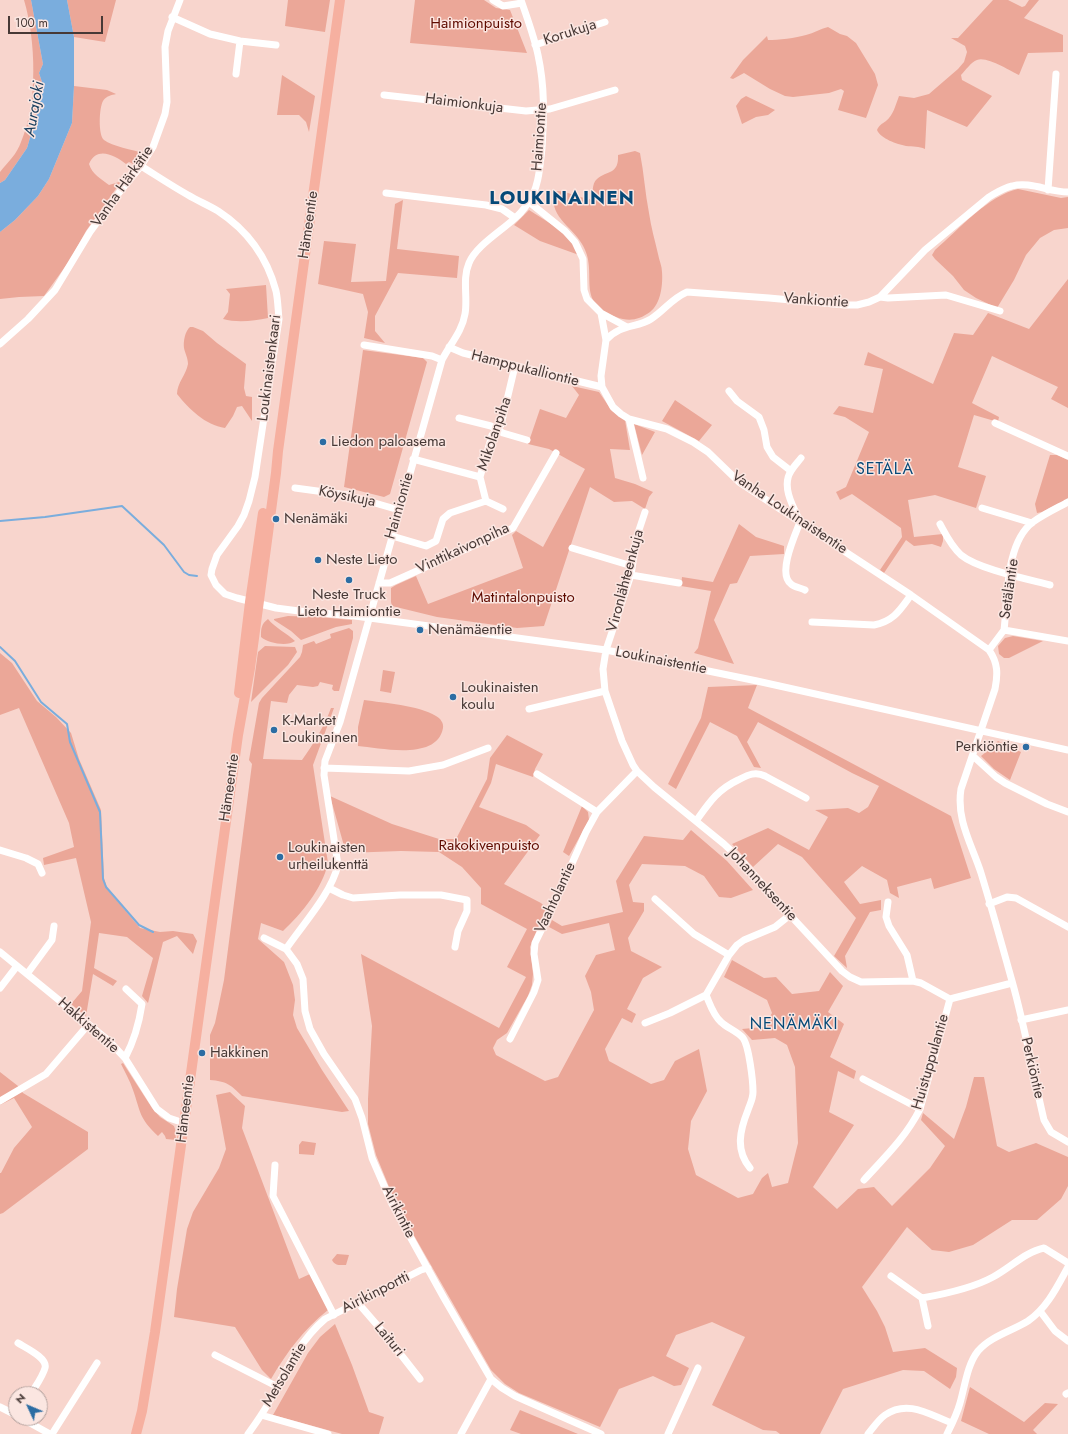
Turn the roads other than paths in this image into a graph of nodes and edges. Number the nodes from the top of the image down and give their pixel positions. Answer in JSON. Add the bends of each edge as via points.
{"nodes":[{"id":1,"x":180,"y":0,"type":"edge"},
{"id":2,"x":340,"y":0,"type":"edge"},
{"id":3,"x":493,"y":0,"type":"edge"},
{"id":4,"x":522,"y":1,"type":"edge"},
{"id":5,"x":172,"y":17,"type":"junction"},
{"id":6,"x":605,"y":22,"type":"dead end"},
{"id":7,"x":240,"y":41,"type":"junction"},
{"id":8,"x":276,"y":45,"type":"dead end"},
{"id":9,"x":535,"y":45,"type":"junction"},
{"id":10,"x":236,"y":74,"type":"dead end"},
{"id":11,"x":1056,"y":74,"type":"dead end"},
{"id":12,"x":615,"y":90,"type":"dead end"},
{"id":13,"x":384,"y":95,"type":"dead end"},
{"id":14,"x":544,"y":110,"type":"junction"},
{"id":15,"x":141,"y":166,"type":"junction"},
{"id":16,"x":1048,"y":190,"type":"junction"},
{"id":17,"x":1068,"y":192,"type":"edge"},
{"id":18,"x":386,"y":193,"type":"dead end"},
{"id":19,"x":529,"y":202,"type":"junction"},
{"id":20,"x":515,"y":218,"type":"junction"},
{"id":21,"x":880,"y":296,"type":"junction"},
{"id":22,"x":1000,"y":312,"type":"dead end"},
{"id":23,"x":601,"y":314,"type":"junction"},
{"id":24,"x":627,"y":327,"type":"junction"},
{"id":25,"x":606,"y":340,"type":"junction"},
{"id":26,"x":0,"y":344,"type":"edge"},
{"id":27,"x":364,"y":345,"type":"dead end"},
{"id":28,"x":449,"y":347,"type":"junction"},
{"id":29,"x":442,"y":360,"type":"junction"},
{"id":30,"x":515,"y":366,"type":"junction"},
{"id":31,"x":602,"y":387,"type":"junction"},
{"id":32,"x":729,"y":391,"type":"dead end"},
{"id":33,"x":459,"y":418,"type":"dead end"},
{"id":34,"x":629,"y":419,"type":"junction"},
{"id":35,"x":995,"y":423,"type":"dead end"},
{"id":36,"x":497,"y":430,"type":"junction"},
{"id":37,"x":527,"y":440,"type":"dead end"},
{"id":38,"x":556,"y":453,"type":"dead end"},
{"id":39,"x":1068,"y":456,"type":"edge"},
{"id":40,"x":801,"y":458,"type":"dead end"},
{"id":41,"x":413,"y":459,"type":"junction"},
{"id":42,"x":790,"y":471,"type":"junction"},
{"id":43,"x":480,"y":477,"type":"junction"},
{"id":44,"x":643,"y":478,"type":"dead end"},
{"id":45,"x":295,"y":488,"type":"dead end"},
{"id":46,"x":486,"y":501,"type":"junction"},
{"id":47,"x":1068,"y":502,"type":"edge"},
{"id":48,"x":982,"y":508,"type":"dead end"},
{"id":49,"x":503,"y":509,"type":"dead end"},
{"id":50,"x":399,"y":510,"type":"junction"},
{"id":51,"x":645,"y":512,"type":"dead end"},
{"id":52,"x":800,"y":522,"type":"junction"},
{"id":53,"x":1032,"y":522,"type":"junction"},
{"id":54,"x":940,"y":524,"type":"dead end"},
{"id":55,"x":392,"y":536,"type":"junction"},
{"id":56,"x":572,"y":548,"type":"dead end"},
{"id":57,"x":632,"y":566,"type":"junction"},
{"id":58,"x":1009,"y":574,"type":"junction"},
{"id":59,"x":631,"y":575,"type":"junction"},
{"id":60,"x":379,"y":583,"type":"junction"},
{"id":61,"x":679,"y":583,"type":"dead end"},
{"id":62,"x":1050,"y":585,"type":"dead end"},
{"id":63,"x":805,"y":590,"type":"dead end"},
{"id":64,"x":911,"y":595,"type":"junction"},
{"id":65,"x":254,"y":603,"type":"junction"},
{"id":66,"x":370,"y":617,"type":"junction"},
{"id":67,"x":812,"y":622,"type":"dead end"},
{"id":68,"x":1004,"y":630,"type":"junction"},
{"id":69,"x":1068,"y":641,"type":"edge"},
{"id":70,"x":606,"y":650,"type":"junction"},
{"id":71,"x":989,"y":650,"type":"junction"},
{"id":72,"x":605,"y":691,"type":"junction"},
{"id":73,"x":528,"y":710,"type":"dead end"},
{"id":74,"x":982,"y":730,"type":"junction"},
{"id":75,"x":488,"y":748,"type":"dead end"},
{"id":76,"x":1068,"y":750,"type":"edge"},
{"id":77,"x":973,"y":756,"type":"junction"},
{"id":78,"x":324,"y":768,"type":"junction"},
{"id":79,"x":637,"y":772,"type":"junction"},
{"id":80,"x":537,"y":774,"type":"dead end"},
{"id":81,"x":806,"y":798,"type":"dead end"},
{"id":82,"x":597,"y":812,"type":"junction"},
{"id":83,"x":1068,"y":812,"type":"edge"},
{"id":84,"x":696,"y":821,"type":"junction"},
{"id":85,"x":0,"y":850,"type":"edge"},
{"id":86,"x":42,"y":873,"type":"dead end"},
{"id":87,"x":329,"y":888,"type":"junction"},
{"id":88,"x":655,"y":900,"type":"dead end"},
{"id":89,"x":888,"y":902,"type":"dead end"},
{"id":90,"x":989,"y":904,"type":"junction"},
{"id":91,"x":790,"y":915,"type":"junction"},
{"id":92,"x":54,"y":926,"type":"dead end"},
{"id":93,"x":1068,"y":927,"type":"edge"},
{"id":94,"x":264,"y":938,"type":"dead end"},
{"id":95,"x":455,"y":947,"type":"dead end"},
{"id":96,"x":286,"y":949,"type":"junction"},
{"id":97,"x":0,"y":952,"type":"edge"},
{"id":98,"x":729,"y":955,"type":"junction"},
{"id":99,"x":17,"y":966,"type":"junction"},
{"id":100,"x":27,"y":974,"type":"junction"},
{"id":101,"x":913,"y":981,"type":"junction"},
{"id":102,"x":1012,"y":983,"type":"junction"},
{"id":103,"x":0,"y":988,"type":"edge"},
{"id":104,"x":126,"y":989,"type":"dead end"},
{"id":105,"x":706,"y":995,"type":"junction"},
{"id":106,"x":950,"y":999,"type":"junction"},
{"id":107,"x":1068,"y":1010,"type":"edge"},
{"id":108,"x":1022,"y":1020,"type":"junction"},
{"id":109,"x":645,"y":1023,"type":"dead end"},
{"id":110,"x":88,"y":1025,"type":"junction"},
{"id":111,"x":510,"y":1038,"type":"dead end"},
{"id":112,"x":125,"y":1058,"type":"junction"},
{"id":113,"x":863,"y":1079,"type":"dead end"},
{"id":114,"x":0,"y":1101,"type":"edge"},
{"id":115,"x":920,"y":1109,"type":"junction"},
{"id":116,"x":184,"y":1123,"type":"junction"},
{"id":117,"x":1068,"y":1142,"type":"edge"},
{"id":118,"x":275,"y":1165,"type":"dead end"},
{"id":119,"x":750,"y":1168,"type":"dead end"},
{"id":120,"x":864,"y":1180,"type":"dead end"},
{"id":121,"x":1068,"y":1263,"type":"edge"},
{"id":122,"x":428,"y":1268,"type":"junction"},
{"id":123,"x":1068,"y":1268,"type":"edge"},
{"id":124,"x":891,"y":1276,"type":"dead end"},
{"id":125,"x":922,"y":1298,"type":"junction"},
{"id":126,"x":358,"y":1302,"type":"junction"},
{"id":127,"x":1040,"y":1312,"type":"junction"},
{"id":128,"x":334,"y":1315,"type":"junction"},
{"id":129,"x":325,"y":1319,"type":"joint"},
{"id":130,"x":928,"y":1326,"type":"dead end"},
{"id":131,"x":1068,"y":1341,"type":"edge"},
{"id":132,"x":18,"y":1343,"type":"dead end"},
{"id":133,"x":215,"y":1354,"type":"dead end"},
{"id":134,"x":97,"y":1363,"type":"dead end"},
{"id":135,"x":698,"y":1368,"type":"dead end"},
{"id":136,"x":420,"y":1379,"type":"dead end"},
{"id":137,"x":491,"y":1379,"type":"junction"},
{"id":138,"x":35,"y":1386,"type":"edge"},
{"id":139,"x":276,"y":1386,"type":"junction"},
{"id":140,"x":261,"y":1415,"type":"junction"},
{"id":141,"x":952,"y":1423,"type":"junction"},
{"id":142,"x":32,"y":1426,"type":"edge"},
{"id":143,"x":41,"y":1432,"type":"edge"},
{"id":144,"x":51,"y":1434,"type":"edge"},
{"id":145,"x":136,"y":1434,"type":"edge"},
{"id":146,"x":248,"y":1434,"type":"edge"},
{"id":147,"x":328,"y":1434,"type":"edge"},
{"id":148,"x":461,"y":1434,"type":"edge"},
{"id":149,"x":601,"y":1434,"type":"edge"},
{"id":150,"x":668,"y":1434,"type":"edge"},
{"id":151,"x":868,"y":1434,"type":"edge"},
{"id":152,"x":947,"y":1434,"type":"edge"}],
"edges":[{"from":1,"to":5,"type":"street","name":"Vanha Härkätie"},
{"from":2,"to":65,"type":"highway","name":"Hämeentie","via":[[278,451],[270,477]]},
{"from":3,"to":4,"type":"street","via":[[504,6]]},
{"from":4,"to":9,"type":"street","name":"Haimiontie"},
{"from":5,"to":7,"type":"street","via":[[210,34]]},
{"from":5,"to":15,"type":"street","name":"Vanha Härkätie","via":[[165,47],[165,114],[153,147]]},
{"from":6,"to":9,"type":"street","name":"Korukuja"},
{"from":7,"to":8,"type":"street"},
{"from":7,"to":10,"type":"street"},
{"from":9,"to":14,"type":"street","name":"Haimiontie","via":[[543,83]]},
{"from":11,"to":16,"type":"street"},
{"from":12,"to":14,"type":"street","name":"Haimionkuja"},
{"from":13,"to":14,"type":"street","name":"Haimionkuja","via":[[526,111]]},
{"from":14,"to":19,"type":"street","name":"Haimiontie","via":[[540,165]]},
{"from":15,"to":26,"type":"street","name":"Vanha Härkätie","via":[[90,232],[55,290]]},
{"from":15,"to":65,"type":"street","name":"Loukinaistenkaari","via":[[239,227],[251,239],[268,268],[276,292],[279,318],[249,501],[244,515],[217,556],[212,569],[213,581],[220,590],[231,597]]},
{"from":16,"to":17,"type":"street","name":"Vankiontie"},
{"from":16,"to":21,"type":"street","name":"Vankiontie","via":[[1023,184],[1011,186],[989,197],[925,250]]},
{"from":18,"to":20,"type":"street","via":[[486,205],[502,209]]},
{"from":19,"to":20,"type":"street","name":"Haimiontie"},
{"from":19,"to":23,"type":"street","via":[[575,242],[584,258],[584,290],[587,299]]},
{"from":20,"to":28,"type":"street","name":"Haimiontie","via":[[482,246],[468,263],[465,314],[458,336]]},
{"from":21,"to":22,"type":"street","via":[[888,298],[946,295]]},
{"from":21,"to":24,"type":"street","name":"Vankiontie","via":[[869,302],[845,305],[687,292],[677,296],[651,319]]},
{"from":23,"to":24,"type":"street"},
{"from":23,"to":25,"type":"street","name":"Vanha Loukinaistentie"},
{"from":24,"to":25,"type":"street","name":"Vankiontie","via":[[612,333]]},
{"from":25,"to":31,"type":"street","name":"Vanha Loukinaistentie"},
{"from":27,"to":29,"type":"street","via":[[432,356]]},
{"from":28,"to":29,"type":"street","name":"Haimiontie"},
{"from":28,"to":30,"type":"street","name":"Hamppukalliontie","via":[[462,353]]},
{"from":29,"to":41,"type":"street","name":"Haimiontie"},
{"from":30,"to":31,"type":"street","name":"Hamppukalliontie"},
{"from":30,"to":36,"type":"street","name":"Mikolanpiha","via":[[501,425]]},
{"from":31,"to":34,"type":"street","name":"Vanha Loukinaistentie","via":[[613,407]]},
{"from":32,"to":42,"type":"street","via":[[737,401],[758,417],[764,430],[767,447],[773,457]]},
{"from":33,"to":36,"type":"street","via":[[491,426]]},
{"from":34,"to":44,"type":"street"},
{"from":34,"to":52,"type":"street","name":"Vanha Loukinaistentie","via":[[667,429],[693,442],[708,452],[739,482]]},
{"from":35,"to":39,"type":"street"},
{"from":36,"to":37,"type":"street"},
{"from":36,"to":43,"type":"street","name":"Mikolanpiha","via":[[492,435]]},
{"from":38,"to":60,"type":"street","name":"Vinttikaivonpiha","via":[[513,528],[390,583]]},
{"from":40,"to":42,"type":"street"},
{"from":41,"to":43,"type":"street"},
{"from":41,"to":50,"type":"street","name":"Haimiontie"},
{"from":42,"to":52,"type":"street","via":[[788,489]]},
{"from":43,"to":46,"type":"street"},
{"from":45,"to":50,"type":"street","name":"Köysikuja","via":[[347,495]]},
{"from":46,"to":49,"type":"street"},
{"from":46,"to":55,"type":"street","via":[[450,513],[443,519],[436,541],[426,546]]},
{"from":47,"to":53,"type":"street","name":"Setäläntie"},
{"from":48,"to":53,"type":"street"},
{"from":50,"to":55,"type":"street","name":"Haimiontie"},
{"from":51,"to":57,"type":"street","name":"Vironlähteenkuja","via":[[637,536]]},
{"from":52,"to":63,"type":"street","via":[[785,568],[785,576],[790,584]]},
{"from":52,"to":64,"type":"street","name":"Vanha Loukinaistentie"},
{"from":53,"to":58,"type":"street","name":"Setäläntie","via":[[1019,540]]},
{"from":54,"to":58,"type":"street","via":[[955,549],[963,556]]},
{"from":55,"to":60,"type":"street","name":"Haimiontie"},
{"from":56,"to":57,"type":"street"},
{"from":57,"to":59,"type":"street","name":"Vironlähteenkuja"},
{"from":58,"to":62,"type":"street"},
{"from":58,"to":68,"type":"street","name":"Setäläntie"},
{"from":59,"to":61,"type":"street"},
{"from":59,"to":70,"type":"street","name":"Vironlähteenkuja"},
{"from":60,"to":66,"type":"street","name":"Haimiontie"},
{"from":64,"to":67,"type":"street","via":[[896,615],[882,623],[874,625]]},
{"from":64,"to":71,"type":"street","name":"Vanha Loukinaistentie"},
{"from":65,"to":66,"type":"street","name":"Loukinaistentie","via":[[299,611]]},
{"from":65,"to":116,"type":"highway","name":"Hämeentie","via":[[237,710],[238,735]]},
{"from":66,"to":70,"type":"street","name":"Loukinaistentie"},
{"from":66,"to":78,"type":"street"},
{"from":68,"to":69,"type":"street"},
{"from":68,"to":71,"type":"street"},
{"from":70,"to":72,"type":"street","name":"Johanneksentie","via":[[603,669]]},
{"from":70,"to":74,"type":"street","name":"Loukinaistentie"},
{"from":71,"to":74,"type":"street","via":[[994,658],[998,676]]},
{"from":72,"to":73,"type":"street"},
{"from":72,"to":79,"type":"street","name":"Johanneksentie","via":[[622,741]]},
{"from":74,"to":76,"type":"street","name":"Loukinaistentie"},
{"from":74,"to":77,"type":"street","name":"Perkiöntie"},
{"from":75,"to":78,"type":"street","via":[[443,765],[409,770]]},
{"from":77,"to":83,"type":"street","via":[[1005,783]]},
{"from":77,"to":90,"type":"street","name":"Perkiöntie","via":[[961,789],[960,815]]},
{"from":78,"to":87,"type":"street","via":[[338,865]]},
{"from":79,"to":82,"type":"street","name":"Vaahtolantie"},
{"from":79,"to":84,"type":"street","name":"Johanneksentie"},
{"from":80,"to":82,"type":"street"},
{"from":81,"to":84,"type":"street","via":[[759,773],[752,774],[719,792]]},
{"from":82,"to":111,"type":"street","name":"Vaahtolantie","via":[[535,942],[538,980]]},
{"from":84,"to":91,"type":"street","name":"Johanneksentie","via":[[742,861]]},
{"from":85,"to":86,"type":"street","via":[[38,864]]},
{"from":87,"to":95,"type":"street","via":[[353,898],[400,894],[441,895],[468,900]]},
{"from":87,"to":96,"type":"street"},
{"from":88,"to":98,"type":"street","via":[[694,934]]},
{"from":89,"to":101,"type":"street","via":[[886,917],[907,955]]},
{"from":90,"to":93,"type":"street","via":[[1006,897],[1016,898]]},
{"from":90,"to":102,"type":"street","name":"Perkiöntie"},
{"from":91,"to":98,"type":"street","via":[[775,927],[744,940]]},
{"from":91,"to":101,"type":"street","name":"Johanneksentie","via":[[836,965],[855,980]]},
{"from":92,"to":100,"type":"street","via":[[52,940]]},
{"from":94,"to":96,"type":"street","name":"Airikintie"},
{"from":96,"to":122,"type":"street","name":"Airikintie","via":[[297,964],[303,979],[304,1011],[310,1029],[355,1099],[372,1158],[392,1204]]},
{"from":97,"to":99,"type":"street","name":"Hakkistentie"},
{"from":98,"to":105,"type":"street"},
{"from":99,"to":100,"type":"street","name":"Hakkistentie"},
{"from":99,"to":103,"type":"street"},
{"from":100,"to":110,"type":"street","name":"Hakkistentie"},
{"from":101,"to":106,"type":"street","name":"Johanneksentie"},
{"from":102,"to":106,"type":"street"},
{"from":102,"to":108,"type":"street","name":"Perkiöntie"},
{"from":104,"to":112,"type":"street","via":[[142,1004],[136,1033]]},
{"from":105,"to":109,"type":"street"},
{"from":105,"to":119,"type":"street","via":[[720,1022],[741,1036],[747,1048],[753,1092],[742,1127],[740,1144],[743,1160]]},
{"from":106,"to":115,"type":"street","name":"Huistuppulantie"},
{"from":107,"to":108,"type":"street"},
{"from":108,"to":117,"type":"street","name":"Perkiöntie","via":[[1044,1120],[1051,1132]]},
{"from":110,"to":112,"type":"street","name":"Hakkistentie"},
{"from":110,"to":114,"type":"street","via":[[46,1074]]},
{"from":112,"to":116,"type":"street","name":"Hakkistentie","via":[[157,1109],[169,1118]]},
{"from":113,"to":115,"type":"street"},
{"from":115,"to":120,"type":"street","name":"Huistuppulantie","via":[[898,1143]]},
{"from":116,"to":145,"type":"highway","name":"Hämeentie","via":[[155,1332]]},
{"from":118,"to":128,"type":"street","via":[[273,1196]]},
{"from":121,"to":125,"type":"street","via":[[1044,1248],[1038,1249],[994,1277]]},
{"from":122,"to":126,"type":"street","name":"Airikinportti"},
{"from":122,"to":137,"type":"street","name":"Airikintie"},
{"from":123,"to":127,"type":"street"},
{"from":124,"to":125,"type":"street"},
{"from":125,"to":130,"type":"street"},
{"from":126,"to":128,"type":"street","name":"Airikinportti"},
{"from":126,"to":136,"type":"street","name":"Laituri"},
{"from":127,"to":131,"type":"street","via":[[1055,1331]]},
{"from":127,"to":141,"type":"street","via":[[988,1342],[978,1352],[967,1374]]},
{"from":128,"to":129,"type":"street","name":"Airikinportti"},
{"from":129,"to":139,"type":"street","name":"Metsolantie","via":[[308,1337]]},
{"from":132,"to":138,"type":"street","via":[[38,1355],[45,1363]]},
{"from":133,"to":139,"type":"street"},
{"from":134,"to":144,"type":"street"},
{"from":135,"to":150,"type":"street"},
{"from":137,"to":148,"type":"street"},
{"from":137,"to":149,"type":"street","name":"Airikintie","via":[[515,1396]]},
{"from":139,"to":140,"type":"street","name":"Metsolantie"},
{"from":140,"to":146,"type":"street","name":"Metsolantie"},
{"from":140,"to":147,"type":"street"},
{"from":141,"to":151,"type":"street","via":[[913,1408],[904,1408],[886,1415]]},
{"from":141,"to":152,"type":"street"},
{"from":142,"to":143,"type":"street"},
{"from":143,"to":144,"type":"street"}]}
